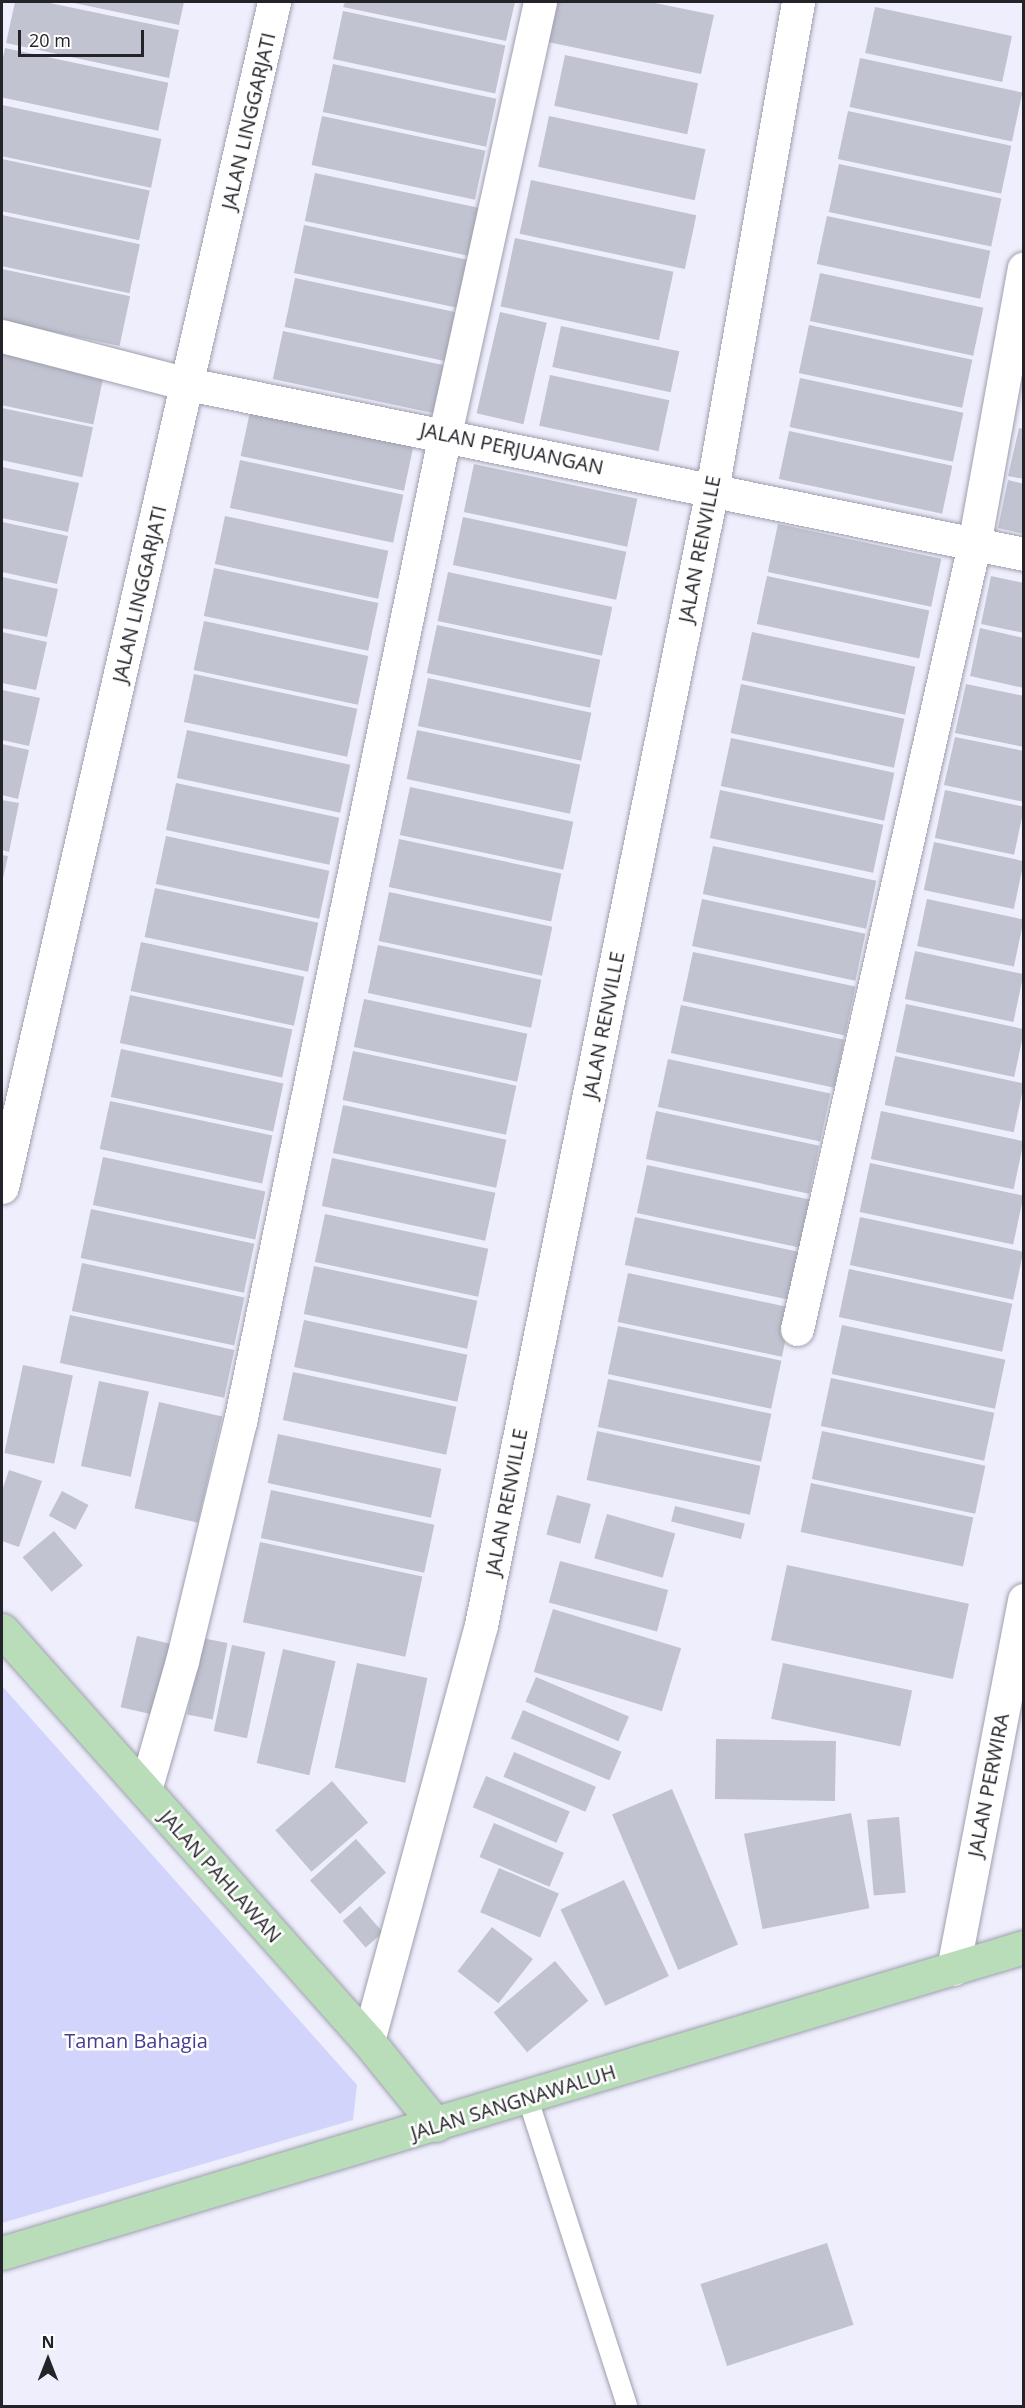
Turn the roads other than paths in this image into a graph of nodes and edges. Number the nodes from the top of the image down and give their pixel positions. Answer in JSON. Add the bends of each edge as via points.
{"nodes":[{"id":1,"x":274,"y":2,"type":"edge"},
{"id":2,"x":540,"y":2,"type":"edge"},
{"id":3,"x":798,"y":2,"type":"edge"},
{"id":4,"x":1023,"y":268,"type":"edge"},
{"id":5,"x":2,"y":336,"type":"edge"},
{"id":6,"x":188,"y":384,"type":"junction"},
{"id":7,"x":446,"y":434,"type":"junction"},
{"id":8,"x":711,"y":490,"type":"junction"},
{"id":9,"x":974,"y":545,"type":"junction"},
{"id":10,"x":1023,"y":554,"type":"edge"},
{"id":11,"x":2,"y":1186,"type":"edge"},
{"id":12,"x":797,"y":1329,"type":"dead end"},
{"id":13,"x":1023,"y":1600,"type":"edge"},
{"id":14,"x":2,"y":1630,"type":"edge"},
{"id":15,"x":145,"y":1790,"type":"junction"},
{"id":16,"x":1023,"y":1947,"type":"edge"},
{"id":17,"x":953,"y":1969,"type":"junction"},
{"id":18,"x":368,"y":2041,"type":"junction"},
{"id":19,"x":528,"y":2099,"type":"junction"},
{"id":20,"x":436,"y":2125,"type":"junction"},
{"id":21,"x":2,"y":2253,"type":"edge"},
{"id":22,"x":627,"y":2406,"type":"edge"}],
"edges":[{"from":1,"to":6,"type":"street","name":"JALAN LINGGARJATI"},
{"from":2,"to":7,"type":"street"},
{"from":3,"to":8,"type":"street","name":"JALAN RENVILLE"},
{"from":4,"to":9,"type":"street"},
{"from":5,"to":6,"type":"street","name":"JALAN PERJUANGAN"},
{"from":6,"to":7,"type":"street","name":"JALAN PERJUANGAN"},
{"from":6,"to":11,"type":"street","name":"JALAN LINGGARJATI"},
{"from":7,"to":8,"type":"street","name":"JALAN PERJUANGAN"},
{"from":7,"to":15,"type":"street","via":[[240,1422],[182,1661]]},
{"from":8,"to":9,"type":"street","name":"JALAN PERJUANGAN"},
{"from":8,"to":18,"type":"street","name":"JALAN RENVILLE","via":[[481,1625]]},
{"from":9,"to":10,"type":"street","name":"JALAN PERJUANGAN"},
{"from":9,"to":12,"type":"street"},
{"from":13,"to":17,"type":"street","name":"JALAN PERWIRA"},
{"from":14,"to":15,"type":"main road","name":"JALAN PAHLAWAN"},
{"from":15,"to":18,"type":"main road","name":"JALAN PAHLAWAN"},
{"from":16,"to":17,"type":"main road","name":"JALAN SANGNAWALUH"},
{"from":17,"to":19,"type":"main road","name":"JALAN SANGNAWALUH"},
{"from":18,"to":20,"type":"main road","name":"JALAN PAHLAWAN"},
{"from":19,"to":20,"type":"main road","name":"JALAN SANGNAWALUH"},
{"from":19,"to":22,"type":"lane"},
{"from":20,"to":21,"type":"main road","name":"JALAN SANGNAWALUH"}]}
